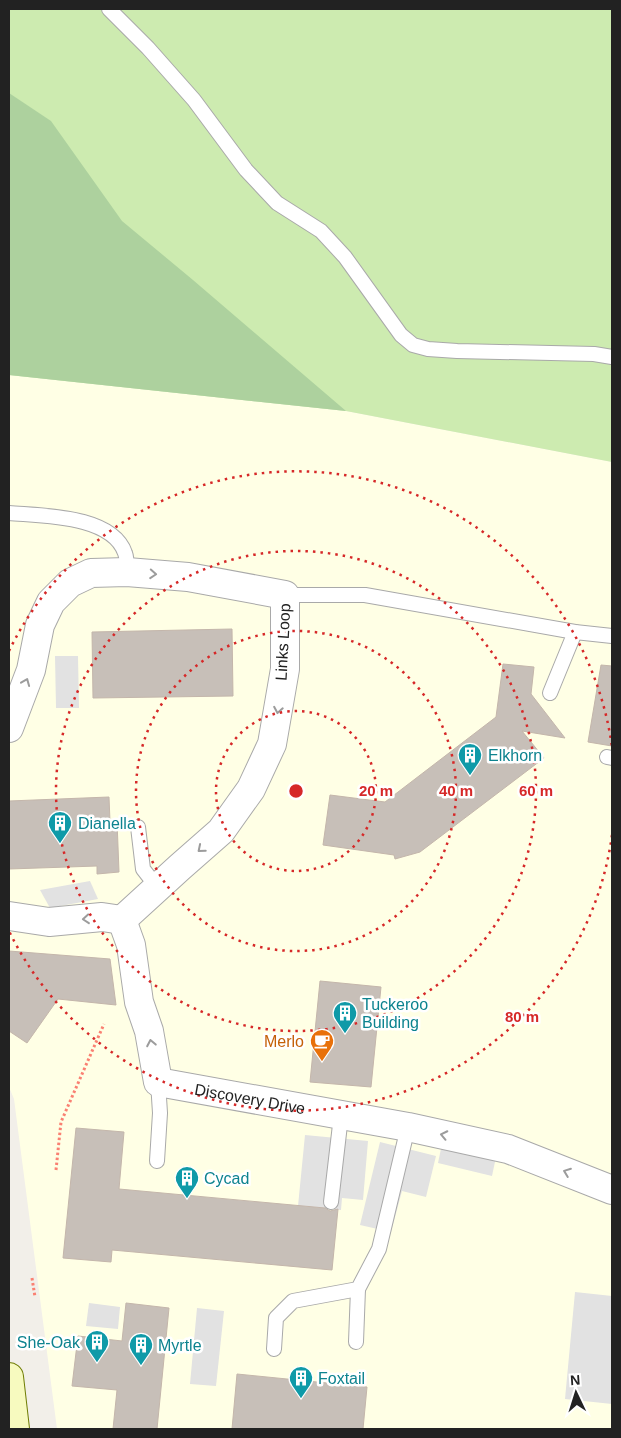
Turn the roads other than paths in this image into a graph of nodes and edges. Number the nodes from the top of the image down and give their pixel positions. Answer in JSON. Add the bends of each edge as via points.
{"nodes":[{"id":1,"x":109,"y":9,"type":"edge"},
{"id":2,"x":612,"y":357,"type":"edge"},
{"id":3,"x":9,"y":513,"type":"edge"},
{"id":4,"x":127,"y":572,"type":"junction"},
{"id":5,"x":286,"y":595,"type":"junction"},
{"id":6,"x":575,"y":632,"type":"junction"},
{"id":7,"x":612,"y":636,"type":"edge"},
{"id":8,"x":550,"y":693,"type":"dead end"},
{"id":9,"x":9,"y":728,"type":"edge"},
{"id":10,"x":138,"y":827,"type":"dead end"},
{"id":11,"x":157,"y":887,"type":"junction"},
{"id":12,"x":9,"y":916,"type":"edge"},
{"id":13,"x":122,"y":920,"type":"junction"},
{"id":14,"x":158,"y":1082,"type":"junction"},
{"id":15,"x":341,"y":1116,"type":"junction"},
{"id":16,"x":408,"y":1128,"type":"junction"},
{"id":17,"x":157,"y":1160,"type":"dead end"},
{"id":18,"x":612,"y":1190,"type":"edge"},
{"id":19,"x":331,"y":1202,"type":"dead end"},
{"id":20,"x":358,"y":1289,"type":"junction"},
{"id":21,"x":356,"y":1342,"type":"dead end"},
{"id":22,"x":274,"y":1349,"type":"dead end"},
{"id":23,"x":9,"y":1378,"type":"edge"},
{"id":24,"x":15,"y":1429,"type":"edge"}],
"edges":[{"from":1,"to":2,"type":"lane","via":[[187,92],[246,170],[267,192],[321,231],[345,256],[401,335],[413,345],[457,351]]},
{"from":3,"to":4,"type":"lane","via":[[94,524],[112,534],[126,553]]},
{"from":4,"to":5,"type":"street","name":"Links Loop","one_way":true,"via":[[188,577]]},
{"from":9,"to":4,"type":"street","name":"Links Loop","one_way":true,"via":[[31,670],[40,625],[51,602],[70,583],[91,573]]},
{"from":5,"to":6,"type":"lane","via":[[365,595]]},
{"from":5,"to":11,"type":"street","name":"Links Loop","one_way":true,"via":[[285,669],[272,744],[251,789],[221,832]]},
{"from":6,"to":7,"type":"lane"},
{"from":6,"to":8,"type":"lane"},
{"from":10,"to":11,"type":"lane","via":[[143,869]]},
{"from":11,"to":13,"type":"street","name":"Links Loop"},
{"from":13,"to":12,"type":"street","one_way":true,"via":[[102,917],[49,922]]},
{"from":14,"to":13,"type":"street","one_way":true,"via":[[149,1031],[139,1002],[131,945]]},
{"from":14,"to":15,"type":"street","name":"Discovery Drive"},
{"from":14,"to":17,"type":"lane"},
{"from":15,"to":16,"type":"street","name":"Discovery Drive"},
{"from":15,"to":19,"type":"lane"},
{"from":18,"to":16,"type":"street","name":"Discovery Drive","one_way":true,"via":[[508,1149]]},
{"from":16,"to":20,"type":"lane","via":[[380,1249]]},
{"from":20,"to":21,"type":"lane"},
{"from":20,"to":22,"type":"lane","via":[[292,1301],[276,1318]]},
{"from":23,"to":24,"type":"street"}]}
